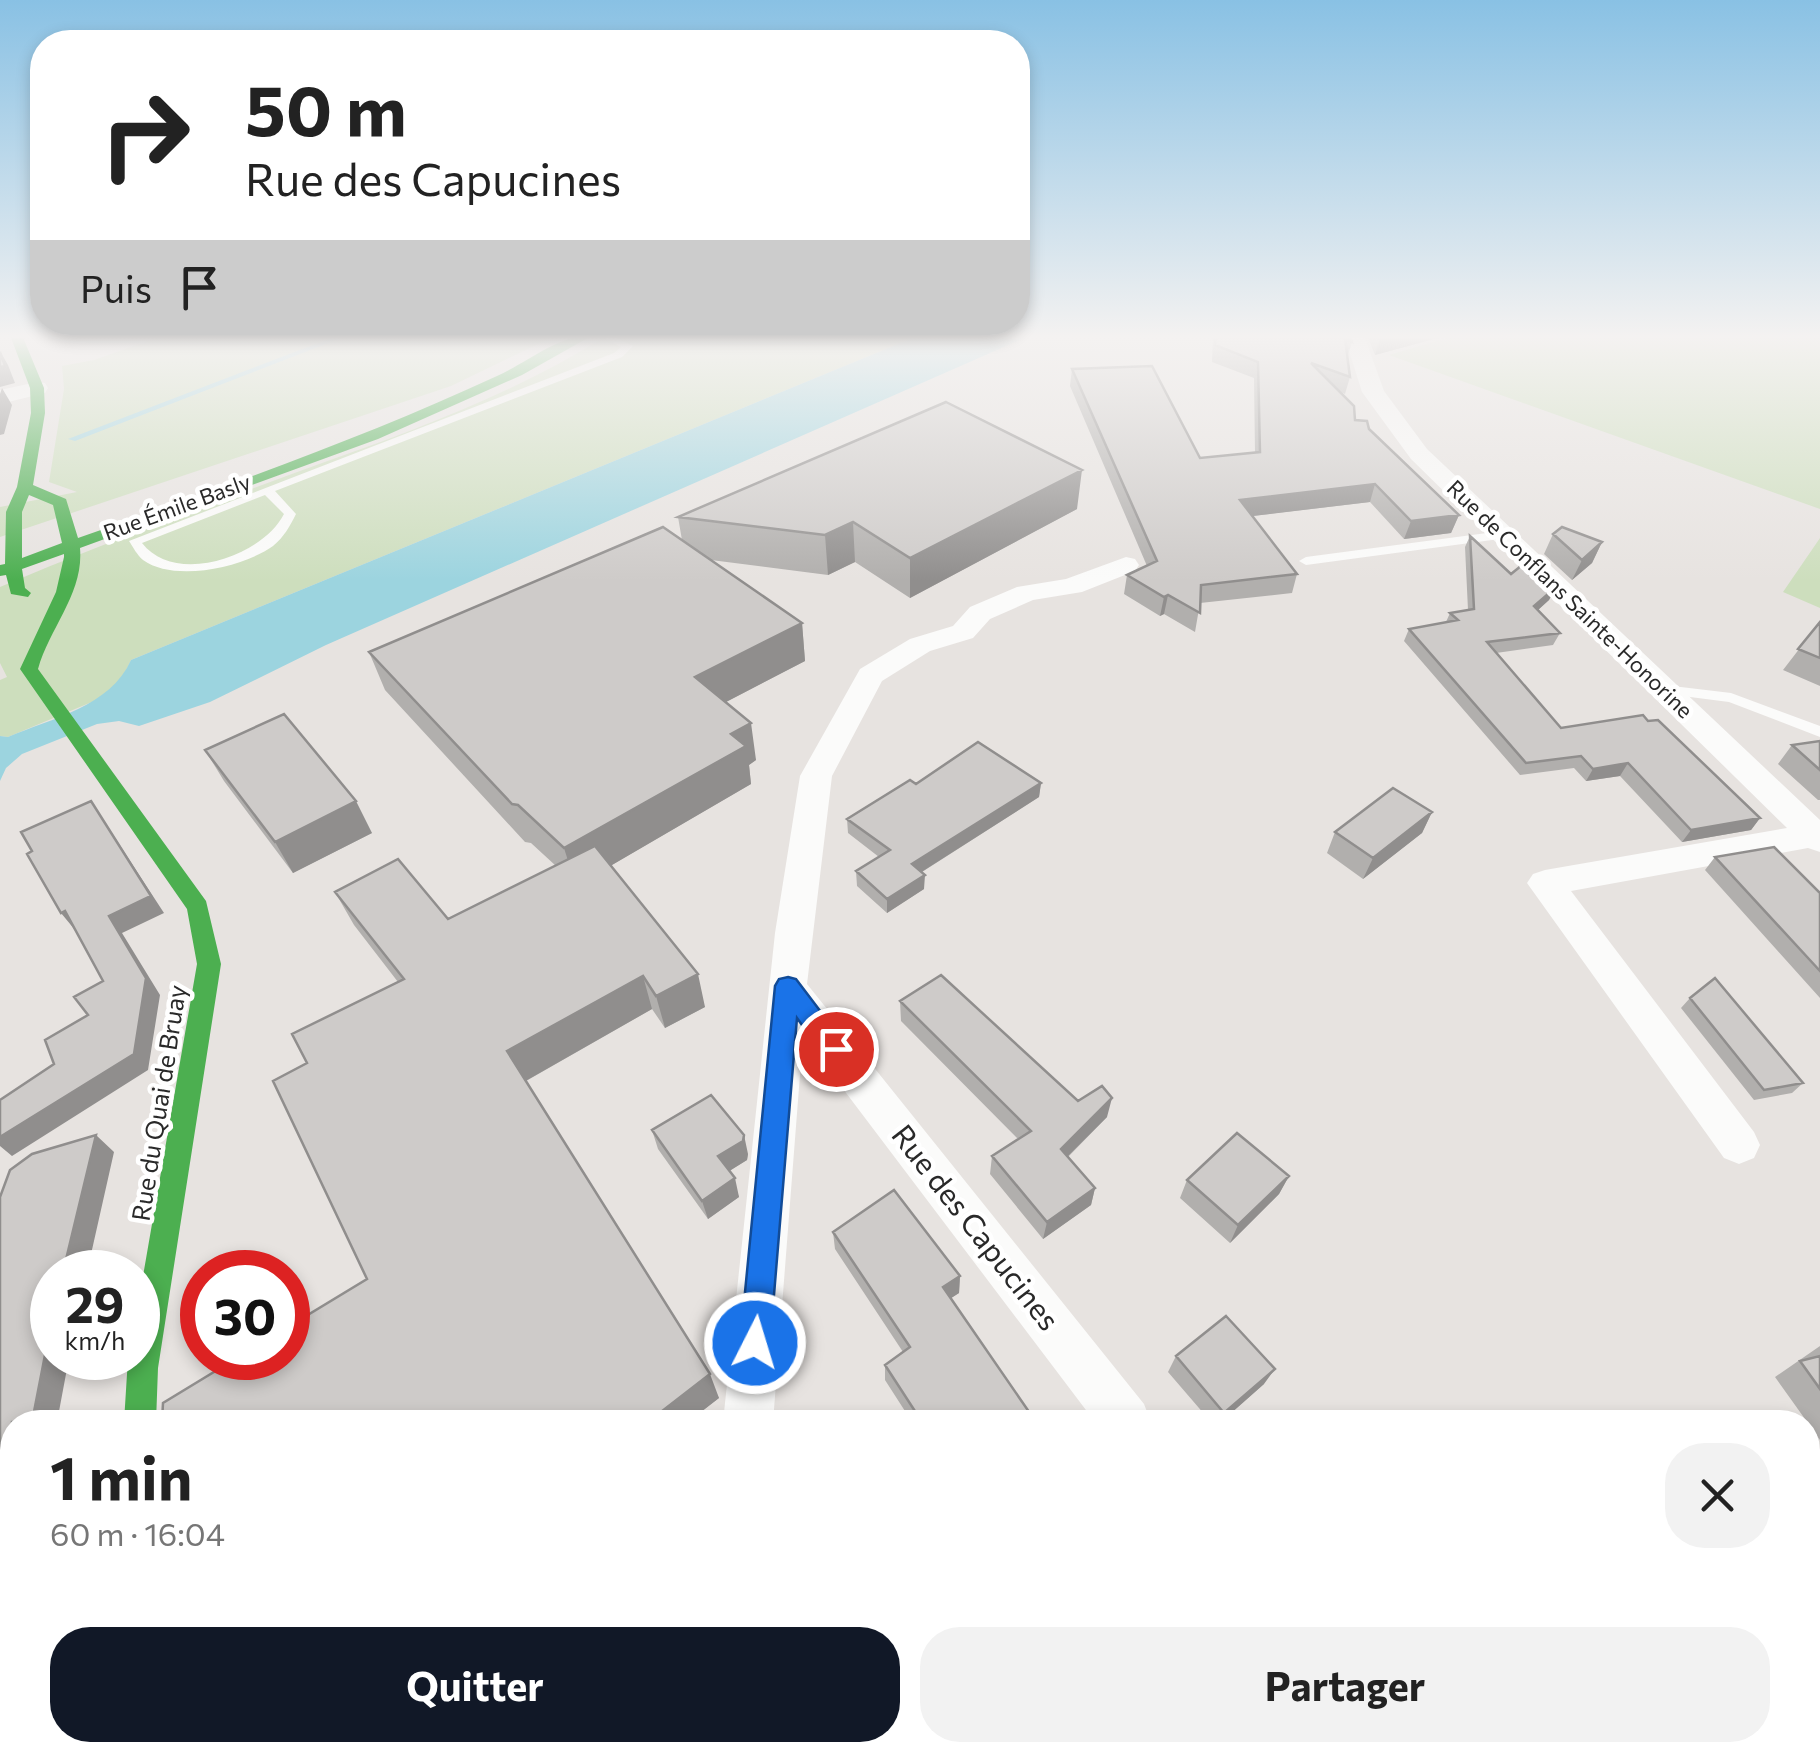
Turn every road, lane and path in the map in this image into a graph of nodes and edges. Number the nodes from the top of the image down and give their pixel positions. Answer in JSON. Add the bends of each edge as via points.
{"nodes":[{"id":1,"x":37,"y":417,"type":"edge"},
{"id":2,"x":382,"y":417,"type":"edge"},
{"id":3,"x":419,"y":417,"type":"edge"},
{"id":4,"x":462,"y":417,"type":"edge"},
{"id":5,"x":1389,"y":417,"type":"edge"},
{"id":6,"x":24,"y":487,"type":"junction"},
{"id":7,"x":268,"y":491,"type":"junction"},
{"id":8,"x":1502,"y":535,"type":"junction"},
{"id":9,"x":66,"y":536,"type":"junction"},
{"id":10,"x":6,"y":558,"type":"edge"},
{"id":11,"x":1306,"y":561,"type":"dead end"},
{"id":12,"x":1126,"y":564,"type":"dead end"},
{"id":13,"x":53,"y":612,"type":"junction"},
{"id":14,"x":1664,"y":690,"type":"junction"},
{"id":15,"x":1820,"y":732,"type":"edge"},
{"id":16,"x":1817,"y":837,"type":"edge"},
{"id":17,"x":788,"y":986,"type":"junction"},
{"id":18,"x":1739,"y":1145,"type":"dead end"},
{"id":19,"x":140,"y":1410,"type":"edge"},
{"id":20,"x":749,"y":1410,"type":"edge"},
{"id":21,"x":1117,"y":1410,"type":"edge"}],
"edges":[{"from":1,"to":6,"type":"street"},
{"from":2,"to":9,"type":"street","name":"Rue Émile Basly"},
{"from":3,"to":9,"type":"street","name":"Rue Émile Basly"},
{"from":4,"to":7,"type":"lane"},
{"from":5,"to":8,"type":"street","name":"Rue de Conflans Sainte-Honorine"},
{"from":6,"to":9,"type":"street","via":[[60,502]]},
{"from":6,"to":10,"type":"street"},
{"from":7,"to":7,"type":"lane","via":[[168,529],[135,541],[148,558],[172,567],[238,558],[286,529],[290,514]]},
{"from":8,"to":11,"type":"lane"},
{"from":8,"to":14,"type":"street","name":"Rue de Conflans Sainte-Honorine"},
{"from":9,"to":10,"type":"street","name":"Rue Émile Basly"},
{"from":9,"to":10,"type":"street"},
{"from":9,"to":13,"type":"street","via":[[72,566]]},
{"from":10,"to":13,"type":"street","via":[[18,590]]},
{"from":12,"to":17,"type":"street","via":[[980,613],[963,632],[920,645],[870,675],[816,776]]},
{"from":13,"to":19,"type":"street","name":"Rue du Quai de Bruay","via":[[31,650],[29,669],[198,908],[209,964]]},
{"from":14,"to":15,"type":"lane","via":[[1731,698]]},
{"from":14,"to":16,"type":"street","name":"Rue de Conflans Sainte-Honorine"},
{"from":16,"to":18,"type":"street","via":[[1544,883]]},
{"from":17,"to":20,"type":"street"},
{"from":17,"to":21,"type":"street","name":"Rue des Capucines"}]}
